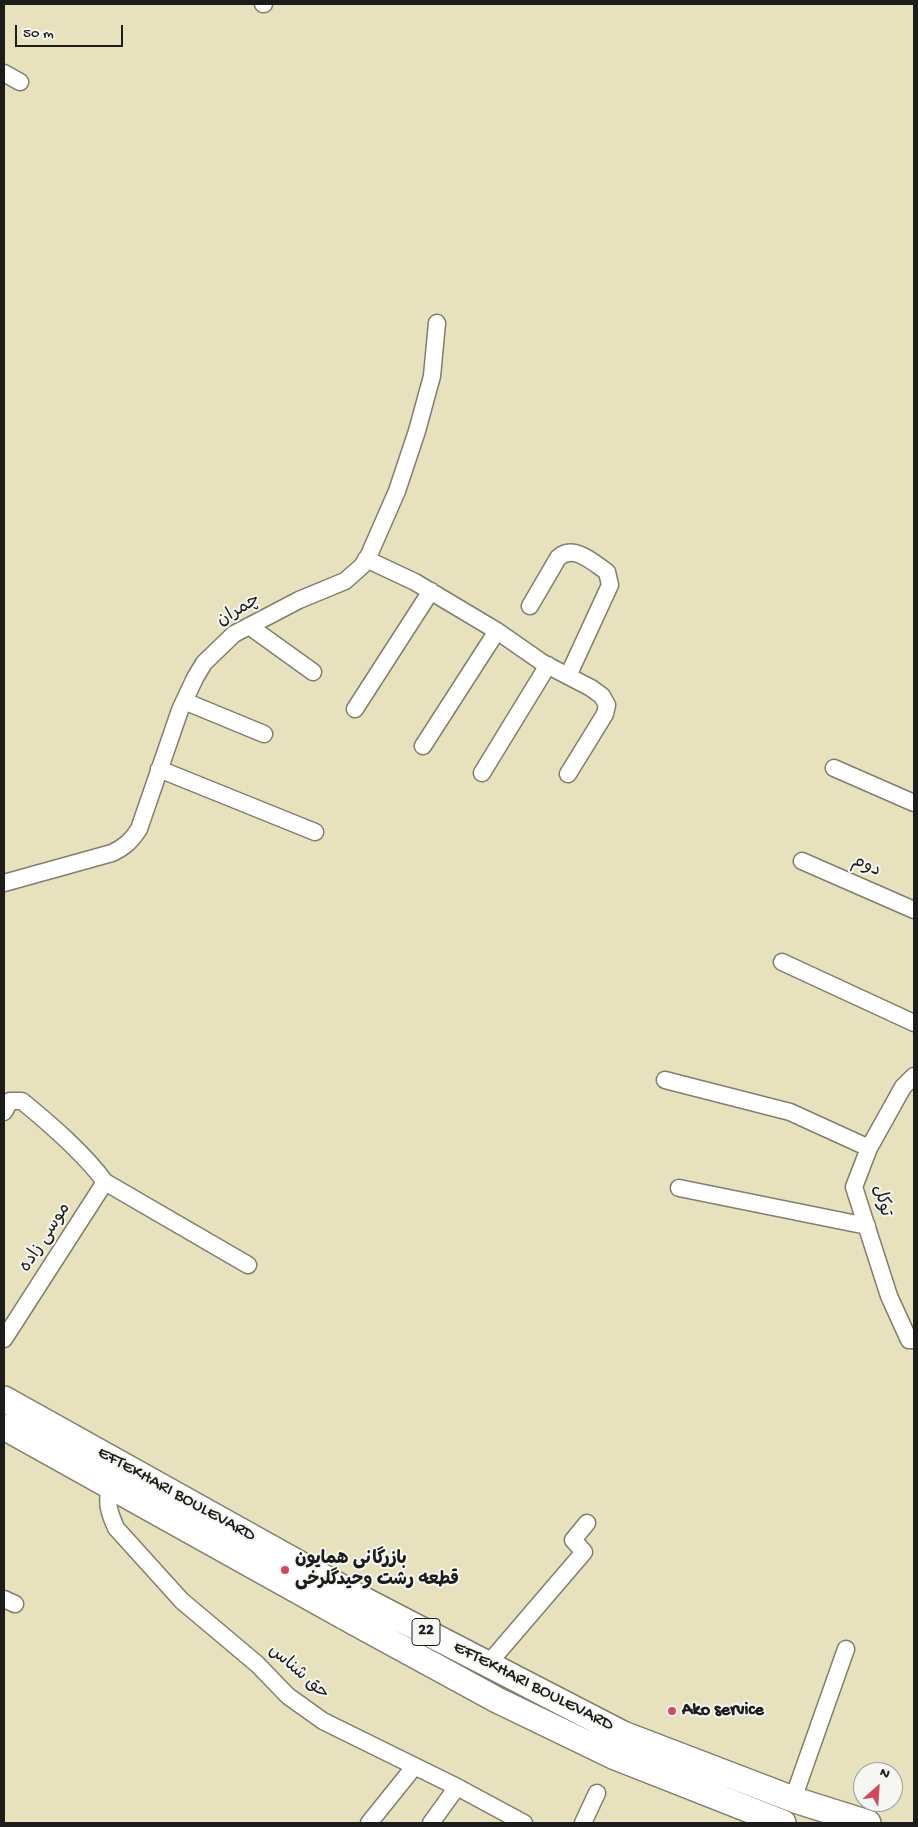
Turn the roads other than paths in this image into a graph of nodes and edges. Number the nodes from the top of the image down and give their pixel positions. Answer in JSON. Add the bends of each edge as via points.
{"nodes":[{"id":1,"x":4,"y":73,"type":"edge"},
{"id":2,"x":20,"y":82,"type":"dead end"},
{"id":3,"x":437,"y":324,"type":"dead end"},
{"id":4,"x":366,"y":559,"type":"junction"},
{"id":5,"x":431,"y":591,"type":"junction"},
{"id":6,"x":530,"y":606,"type":"dead end"},
{"id":7,"x":249,"y":626,"type":"junction"},
{"id":8,"x":497,"y":630,"type":"junction"},
{"id":9,"x":548,"y":665,"type":"junction"},
{"id":10,"x":313,"y":672,"type":"dead end"},
{"id":11,"x":568,"y":676,"type":"junction"},
{"id":12,"x":184,"y":702,"type":"junction"},
{"id":13,"x":355,"y":709,"type":"dead end"},
{"id":14,"x":264,"y":734,"type":"dead end"},
{"id":15,"x":423,"y":746,"type":"dead end"},
{"id":16,"x":834,"y":768,"type":"dead end"},
{"id":17,"x":160,"y":769,"type":"junction"},
{"id":18,"x":482,"y":773,"type":"dead end"},
{"id":19,"x":568,"y":774,"type":"dead end"},
{"id":20,"x":914,"y":802,"type":"edge"},
{"id":21,"x":315,"y":832,"type":"dead end"},
{"id":22,"x":802,"y":861,"type":"dead end"},
{"id":23,"x":4,"y":883,"type":"edge"},
{"id":24,"x":914,"y":910,"type":"edge"},
{"id":25,"x":782,"y":962,"type":"dead end"},
{"id":26,"x":914,"y":1023,"type":"edge"},
{"id":27,"x":914,"y":1076,"type":"edge"},
{"id":28,"x":665,"y":1080,"type":"dead end"},
{"id":29,"x":4,"y":1112,"type":"edge"},
{"id":30,"x":869,"y":1148,"type":"junction"},
{"id":31,"x":105,"y":1182,"type":"junction"},
{"id":32,"x":679,"y":1188,"type":"dead end"},
{"id":33,"x":867,"y":1226,"type":"junction"},
{"id":34,"x":248,"y":1265,"type":"dead end"},
{"id":35,"x":4,"y":1340,"type":"edge"},
{"id":36,"x":914,"y":1340,"type":"edge"},
{"id":37,"x":4,"y":1399,"type":"edge"},
{"id":38,"x":4,"y":1427,"type":"edge"},
{"id":39,"x":110,"y":1486,"type":"junction"},
{"id":40,"x":587,"y":1523,"type":"dead end"},
{"id":41,"x":846,"y":1649,"type":"dead end"},
{"id":42,"x":488,"y":1664,"type":"junction"},
{"id":43,"x":414,"y":1767,"type":"junction"},
{"id":44,"x":458,"y":1787,"type":"junction"},
{"id":45,"x":597,"y":1793,"type":"dead end"},
{"id":46,"x":793,"y":1799,"type":"junction"},
{"id":47,"x":768,"y":1821,"type":"edge"},
{"id":48,"x":520,"y":1822,"type":"edge"},
{"id":49,"x":369,"y":1823,"type":"edge"},
{"id":50,"x":431,"y":1823,"type":"edge"},
{"id":51,"x":583,"y":1823,"type":"edge"},
{"id":52,"x":868,"y":1823,"type":"edge"}],
"edges":[{"from":1,"to":2,"type":"street"},
{"from":3,"to":4,"type":"street","name":"چمران","via":[[432,376],[417,431],[397,491]]},
{"from":4,"to":5,"type":"street"},
{"from":4,"to":7,"type":"street","name":"چمران","via":[[345,581],[298,600]]},
{"from":5,"to":8,"type":"street"},
{"from":5,"to":13,"type":"street"},
{"from":6,"to":11,"type":"street","via":[[564,552],[573,552],[591,560],[607,572],[610,585]]},
{"from":7,"to":10,"type":"street"},
{"from":7,"to":12,"type":"street","name":"چمران","via":[[234,634],[204,663]]},
{"from":8,"to":9,"type":"street"},
{"from":8,"to":15,"type":"street"},
{"from":9,"to":11,"type":"street"},
{"from":9,"to":18,"type":"street"},
{"from":11,"to":19,"type":"street","via":[[602,696],[607,705],[605,714]]},
{"from":12,"to":14,"type":"street"},
{"from":12,"to":17,"type":"street","name":"چمران"},
{"from":16,"to":20,"type":"street"},
{"from":17,"to":21,"type":"street"},
{"from":17,"to":23,"type":"street","name":"چمران","via":[[139,828],[122,848]]},
{"from":22,"to":24,"type":"street","name":"دوم"},
{"from":25,"to":26,"type":"street"},
{"from":27,"to":30,"type":"street","name":"توکل","via":[[903,1087]]},
{"from":28,"to":30,"type":"street","via":[[790,1112]]},
{"from":29,"to":31,"type":"street","via":[[10,1101],[22,1101],[86,1159]]},
{"from":30,"to":33,"type":"street","name":"توکل","via":[[854,1188]]},
{"from":31,"to":34,"type":"street"},
{"from":31,"to":35,"type":"street","name":"موسی زاده"},
{"from":32,"to":33,"type":"street"},
{"from":33,"to":36,"type":"street","name":"توکل","via":[[889,1296],[909,1340]]},
{"from":37,"to":42,"type":"highway","name":"EFTEKHARI BOULEVARD","number":"22","via":[[366,1601]]},
{"from":38,"to":39,"type":"highway","name":"EFTEKHARI BOULEVARD","number":"22"},
{"from":39,"to":43,"type":"street","name":"حق شناس","via":[[107,1499],[116,1528],[182,1601],[257,1664],[288,1696],[323,1721]]},
{"from":39,"to":47,"type":"highway","name":"EFTEKHARI BOULEVARD","number":"22","via":[[497,1700],[613,1756]]},
{"from":40,"to":42,"type":"street","via":[[573,1540],[584,1552]]},
{"from":41,"to":46,"type":"street"},
{"from":42,"to":46,"type":"highway","name":"EFTEKHARI BOULEVARD","number":"22","via":[[623,1734]]},
{"from":43,"to":44,"type":"street","name":"حق شناس"},
{"from":43,"to":49,"type":"street"},
{"from":44,"to":48,"type":"street","name":"حق شناس"},
{"from":44,"to":50,"type":"street"},
{"from":45,"to":51,"type":"street"},
{"from":46,"to":52,"type":"highway","name":"EFTEKHARI BOULEVARD","number":"22"}]}
